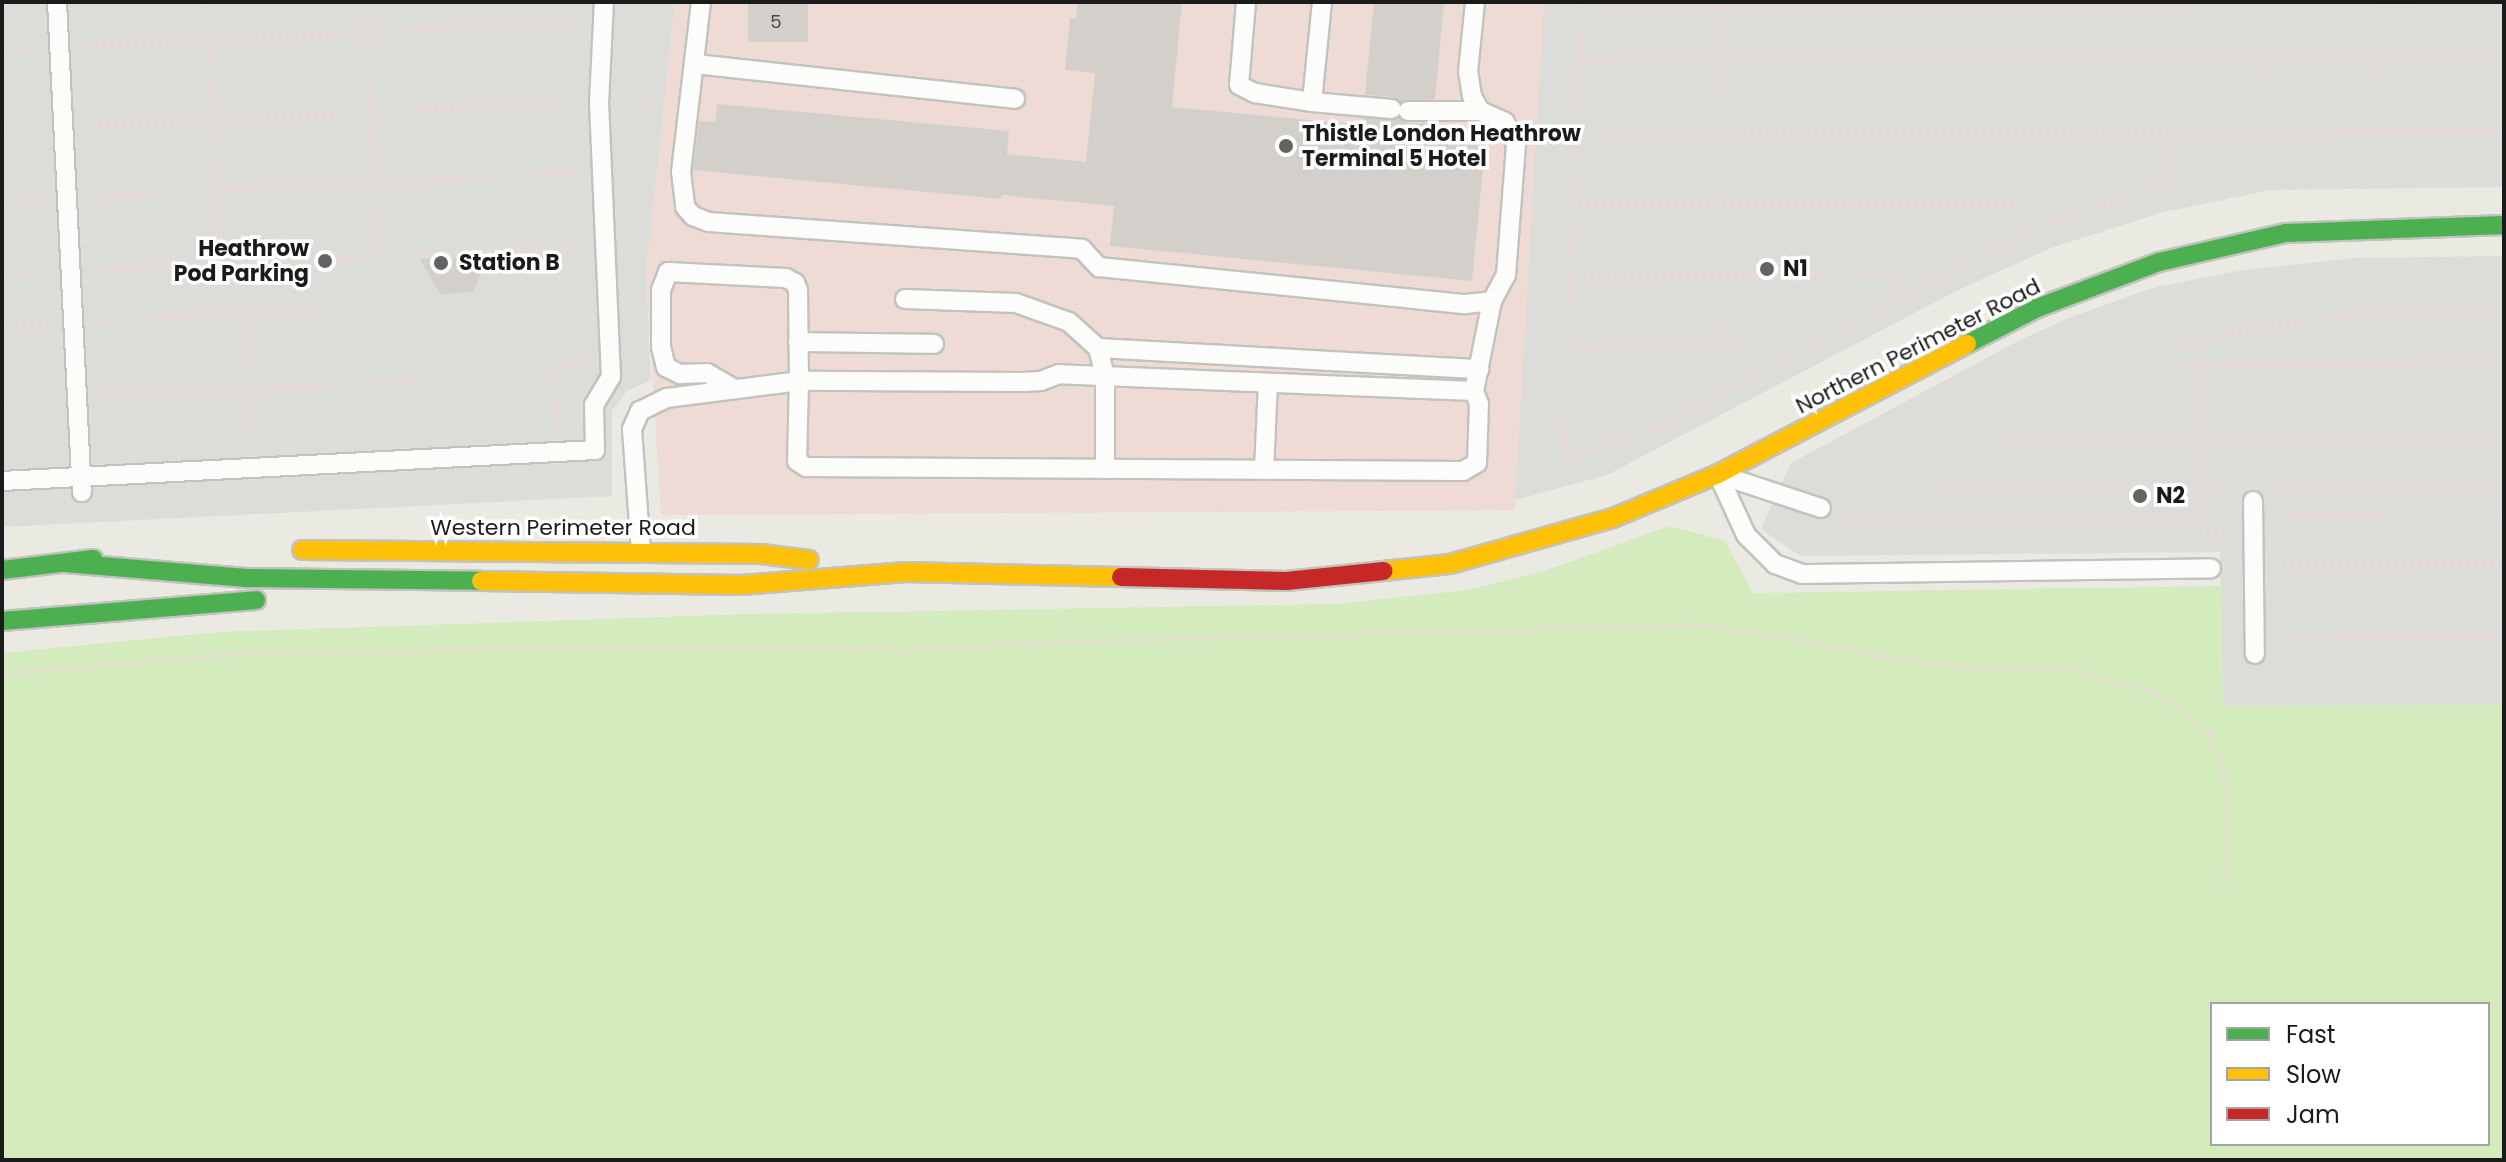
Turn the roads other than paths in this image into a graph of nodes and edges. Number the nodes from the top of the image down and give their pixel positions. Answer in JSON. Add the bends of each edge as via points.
{"nodes":[{"id":1,"x":57,"y":2,"type":"edge"},
{"id":2,"x":604,"y":2,"type":"edge"},
{"id":3,"x":701,"y":2,"type":"edge"},
{"id":4,"x":1246,"y":2,"type":"edge"},
{"id":5,"x":1322,"y":2,"type":"edge"},
{"id":6,"x":1475,"y":2,"type":"edge"},
{"id":7,"x":695,"y":64,"type":"junction"},
{"id":8,"x":1015,"y":99,"type":"dead end"},
{"id":9,"x":1312,"y":102,"type":"junction"},
{"id":10,"x":1480,"y":111,"type":"junction"},
{"id":11,"x":2504,"y":225,"type":"edge"},
{"id":12,"x":905,"y":299,"type":"dead end"},
{"id":13,"x":1492,"y":301,"type":"junction"},
{"id":14,"x":798,"y":342,"type":"junction"},
{"id":15,"x":934,"y":344,"type":"dead end"},
{"id":16,"x":1098,"y":348,"type":"junction"},
{"id":17,"x":1479,"y":369,"type":"junction"},
{"id":18,"x":1105,"y":376,"type":"junction"},
{"id":19,"x":799,"y":381,"type":"junction"},
{"id":20,"x":1268,"y":383,"type":"junction"},
{"id":21,"x":733,"y":388,"type":"junction"},
{"id":22,"x":1474,"y":391,"type":"junction"},
{"id":23,"x":1105,"y":469,"type":"junction"},
{"id":24,"x":1264,"y":470,"type":"junction"},
{"id":25,"x":1718,"y":474,"type":"junction"},
{"id":26,"x":2,"y":481,"type":"edge"},
{"id":27,"x":82,"y":484,"type":"junction"},
{"id":28,"x":2256,"y":493,"type":"road end"},
{"id":29,"x":1828,"y":514,"type":"road end"},
{"id":30,"x":280,"y":550,"type":"dead end"},
{"id":31,"x":173,"y":552,"type":"dead end"},
{"id":32,"x":641,"y":552,"type":"junction"},
{"id":33,"x":203,"y":554,"type":"dead end"},
{"id":34,"x":65,"y":563,"type":"junction"},
{"id":35,"x":2211,"y":568,"type":"dead end"},
{"id":36,"x":2,"y":570,"type":"edge"},
{"id":37,"x":141,"y":571,"type":"junction"},
{"id":38,"x":906,"y":572,"type":"junction"},
{"id":39,"x":1369,"y":574,"type":"joint"},
{"id":40,"x":438,"y":583,"type":"junction"},
{"id":41,"x":90,"y":587,"type":"dead end"},
{"id":42,"x":2,"y":621,"type":"edge"},
{"id":43,"x":2255,"y":654,"type":"dead end"}],
"edges":[{"from":1,"to":27,"type":"lane"},
{"from":2,"to":27,"type":"lane","via":[[599,103],[611,377],[594,405],[595,450],[252,468]]},
{"from":3,"to":7,"type":"lane"},
{"from":4,"to":9,"type":"lane","via":[[1239,85],[1255,93]]},
{"from":5,"to":9,"type":"lane"},
{"from":6,"to":10,"type":"lane","via":[[1468,72]]},
{"from":7,"to":8,"type":"lane"},
{"from":7,"to":13,"type":"lane","via":[[681,174],[685,207],[709,222],[1082,249],[1099,267],[1465,304]]},
{"from":9,"to":10,"type":"lane"},
{"from":10,"to":13,"type":"lane","via":[[1505,122],[1516,144],[1506,275]]},
{"from":11,"to":25,"type":"street","name":"Northern Perimeter Road","via":[[2286,233],[2159,262],[2037,308]]},
{"from":12,"to":16,"type":"lane","via":[[1016,303],[1069,322]]},
{"from":13,"to":17,"type":"lane"},
{"from":14,"to":15,"type":"lane"},
{"from":14,"to":19,"type":"lane"},
{"from":14,"to":21,"type":"lane","via":[[798,290],[786,278],[668,272],[661,290],[666,367],[680,374],[707,373]]},
{"from":16,"to":17,"type":"lane"},
{"from":16,"to":18,"type":"lane"},
{"from":17,"to":22,"type":"lane"},
{"from":18,"to":19,"type":"lane","via":[[1059,374],[1022,382]]},
{"from":18,"to":20,"type":"lane"},
{"from":18,"to":23,"type":"lane"},
{"from":19,"to":21,"type":"lane"},
{"from":19,"to":23,"type":"lane","via":[[797,461],[806,467]]},
{"from":20,"to":22,"type":"lane"},
{"from":20,"to":24,"type":"lane"},
{"from":21,"to":32,"type":"lane","via":[[667,398],[633,420]]},
{"from":22,"to":24,"type":"lane","via":[[1479,404],[1477,463],[1463,471]]},
{"from":23,"to":24,"type":"lane"},
{"from":25,"to":29,"type":"lane"},
{"from":25,"to":35,"type":"lane","via":[[1746,535],[1775,564],[1802,574]]},
{"from":25,"to":39,"type":"street","name":"Northern Perimeter Road","via":[[1613,518],[1529,544],[1450,564]]},
{"from":26,"to":27,"type":"lane"},
{"from":28,"to":43,"type":"lane"},
{"from":30,"to":32,"type":"street","name":"Western Perimeter Road"},
{"from":31,"to":34,"type":"street","name":"Western Perimeter Road"},
{"from":32,"to":38,"type":"street","name":"Western Perimeter Road","via":[[761,554]]},
{"from":33,"to":37,"type":"street","name":"Western Perimeter Road"},
{"from":34,"to":36,"type":"street","name":"Western Perimeter Road"},
{"from":34,"to":37,"type":"street","name":"Western Perimeter Road"},
{"from":37,"to":40,"type":"street","name":"Western Perimeter Road"},
{"from":37,"to":41,"type":"street","name":"Western Perimeter Road"},
{"from":38,"to":39,"type":"street","name":"Western Perimeter Road","via":[[1286,581]]},
{"from":38,"to":40,"type":"street","name":"Western Perimeter Road","via":[[741,585]]},
{"from":40,"to":42,"type":"street","name":"Western Perimeter Road"}]}
